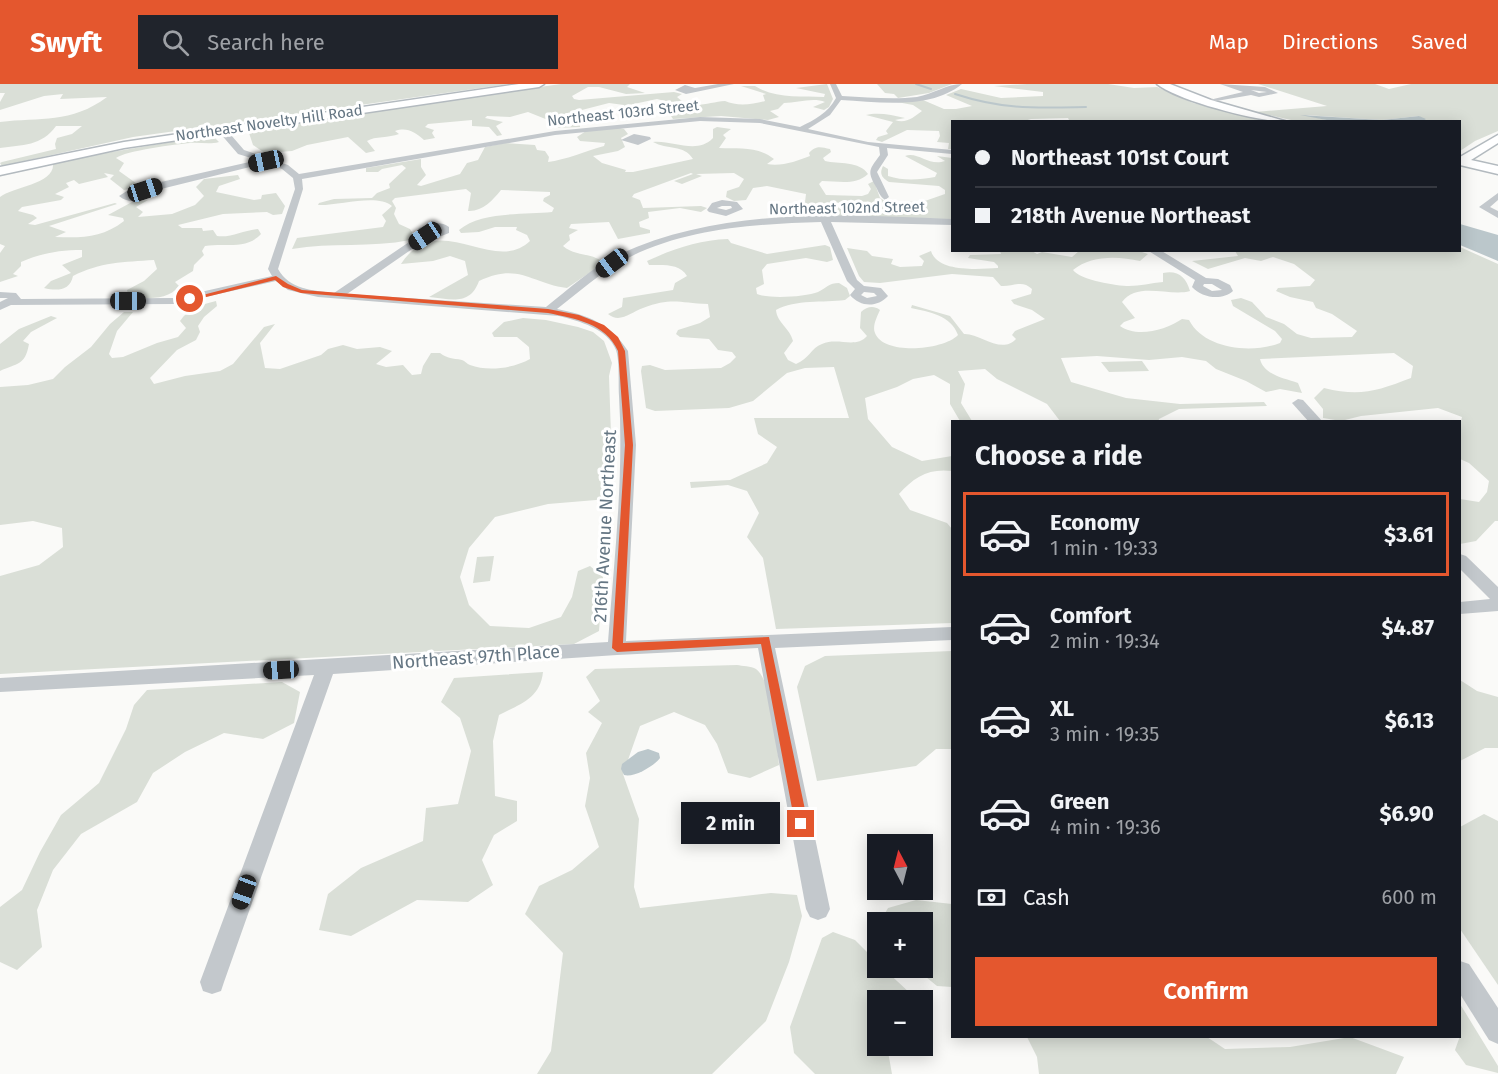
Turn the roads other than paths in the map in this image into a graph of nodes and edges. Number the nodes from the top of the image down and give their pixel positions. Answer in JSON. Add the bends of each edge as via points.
{"nodes":[{"id":1,"x":539,"y":84,"type":"edge"},
{"id":2,"x":731,"y":84,"type":"edge"},
{"id":3,"x":832,"y":84,"type":"edge"},
{"id":4,"x":958,"y":84,"type":"edge"},
{"id":5,"x":1162,"y":84,"type":"edge"},
{"id":6,"x":1223,"y":84,"type":"edge"},
{"id":7,"x":698,"y":89,"type":"dead end"},
{"id":8,"x":839,"y":98,"type":"junction"},
{"id":9,"x":1207,"y":102,"type":"junction"},
{"id":10,"x":1275,"y":120,"type":"edge"},
{"id":11,"x":628,"y":124,"type":"junction"},
{"id":12,"x":243,"y":127,"type":"junction"},
{"id":13,"x":222,"y":130,"type":"junction"},
{"id":14,"x":800,"y":130,"type":"junction"},
{"id":15,"x":634,"y":136,"type":"dead end"},
{"id":16,"x":1498,"y":138,"type":"edge"},
{"id":17,"x":883,"y":146,"type":"junction"},
{"id":18,"x":241,"y":152,"type":"junction"},
{"id":19,"x":951,"y":152,"type":"edge"},
{"id":20,"x":266,"y":161,"type":"junction"},
{"id":21,"x":1461,"y":161,"type":"edge"},
{"id":22,"x":1461,"y":162,"type":"edge"},
{"id":23,"x":1498,"y":170,"type":"edge"},
{"id":24,"x":0,"y":171,"type":"edge"},
{"id":25,"x":297,"y":177,"type":"junction"},
{"id":26,"x":145,"y":190,"type":"dead end"},
{"id":27,"x":1498,"y":196,"type":"edge"},
{"id":28,"x":885,"y":197,"type":"dead end"},
{"id":29,"x":730,"y":213,"type":"dead end"},
{"id":30,"x":1498,"y":215,"type":"edge"},
{"id":31,"x":825,"y":220,"type":"junction"},
{"id":32,"x":951,"y":222,"type":"edge"},
{"id":33,"x":742,"y":226,"type":"junction"},
{"id":34,"x":425,"y":236,"type":"dead end"},
{"id":35,"x":1155,"y":252,"type":"edge"},
{"id":36,"x":276,"y":278,"type":"junction"},
{"id":37,"x":1204,"y":280,"type":"dead end"},
{"id":38,"x":861,"y":289,"type":"dead end"},
{"id":39,"x":0,"y":295,"type":"edge"},
{"id":40,"x":336,"y":296,"type":"junction"},
{"id":41,"x":6,"y":305,"type":"edge"},
{"id":42,"x":548,"y":311,"type":"junction"},
{"id":43,"x":1298,"y":403,"type":"dead end"},
{"id":44,"x":1315,"y":420,"type":"edge"},
{"id":45,"x":1461,"y":561,"type":"edge"},
{"id":46,"x":1498,"y":597,"type":"edge"},
{"id":47,"x":1498,"y":605,"type":"edge"},
{"id":48,"x":1461,"y":608,"type":"edge"},
{"id":49,"x":951,"y":633,"type":"edge"},
{"id":50,"x":765,"y":640,"type":"junction"},
{"id":51,"x":617,"y":648,"type":"junction"},
{"id":52,"x":326,"y":667,"type":"junction"},
{"id":53,"x":0,"y":684,"type":"edge"},
{"id":54,"x":818,"y":909,"type":"dead end"},
{"id":55,"x":1461,"y":975,"type":"edge"},
{"id":56,"x":212,"y":982,"type":"dead end"},
{"id":57,"x":1498,"y":1031,"type":"edge"}],
"edges":[{"from":1,"to":12,"type":"main road","name":"Northeast Novelty Hill Road"},
{"from":2,"to":7,"type":"street"},
{"from":3,"to":8,"type":"street"},
{"from":4,"to":8,"type":"street","via":[[921,97]]},
{"from":5,"to":9,"type":"main road"},
{"from":6,"to":9,"type":"street","via":[[1248,91]]},
{"from":8,"to":14,"type":"street","via":[[823,117]]},
{"from":9,"to":10,"type":"main road"},
{"from":11,"to":14,"type":"street","name":"Northeast 103rd Street","via":[[733,118]]},
{"from":11,"to":15,"type":"street"},
{"from":11,"to":25,"type":"street","name":"Northeast 103rd Street","via":[[537,135]]},
{"from":12,"to":13,"type":"main road","name":"Northeast Novelty Hill Road"},
{"from":12,"to":18,"type":"street"},
{"from":13,"to":18,"type":"street"},
{"from":13,"to":24,"type":"main road","name":"Northeast Novelty Hill Road","via":[[77,153]]},
{"from":14,"to":17,"type":"street","name":"Northeast 103rd Street"},
{"from":16,"to":21,"type":"main road"},
{"from":17,"to":19,"type":"street","name":"Northeast 103rd Street"},
{"from":17,"to":28,"type":"street","via":[[884,155],[871,174]]},
{"from":18,"to":20,"type":"street"},
{"from":20,"to":25,"type":"street","via":[[285,167]]},
{"from":20,"to":26,"type":"street"},
{"from":22,"to":23,"type":"main road"},
{"from":25,"to":36,"type":"street","via":[[299,189],[274,260]]},
{"from":27,"to":30,"type":"street","via":[[1485,205]]},
{"from":29,"to":33,"type":"street"},
{"from":31,"to":32,"type":"street","name":"Northeast 102nd Street"},
{"from":31,"to":33,"type":"street","name":"Northeast 102nd Street"},
{"from":31,"to":38,"type":"street","via":[[849,277]]},
{"from":33,"to":42,"type":"street","name":"Northeast 102nd Street","via":[[683,237],[625,256]]},
{"from":34,"to":40,"type":"street"},
{"from":35,"to":37,"type":"street"},
{"from":36,"to":40,"type":"street","name":"216th Avenue Northeast","via":[[301,291]]},
{"from":36,"to":41,"type":"street","via":[[182,300]]},
{"from":39,"to":41,"type":"street","via":[[15,296]]},
{"from":40,"to":42,"type":"street","name":"216th Avenue Northeast"},
{"from":42,"to":51,"type":"street","name":"216th Avenue Northeast","via":[[602,326],[616,338],[622,351],[629,445]]},
{"from":43,"to":44,"type":"street"},
{"from":45,"to":46,"type":"street"},
{"from":47,"to":48,"type":"street"},
{"from":49,"to":50,"type":"street","name":"Northeast 97th Place"},
{"from":50,"to":51,"type":"street","name":"Northeast 97th Place"},
{"from":50,"to":54,"type":"street"},
{"from":51,"to":52,"type":"street","name":"Northeast 97th Place"},
{"from":52,"to":53,"type":"street","name":"Northeast 97th Place"},
{"from":52,"to":56,"type":"street"},
{"from":55,"to":57,"type":"street"}]}
